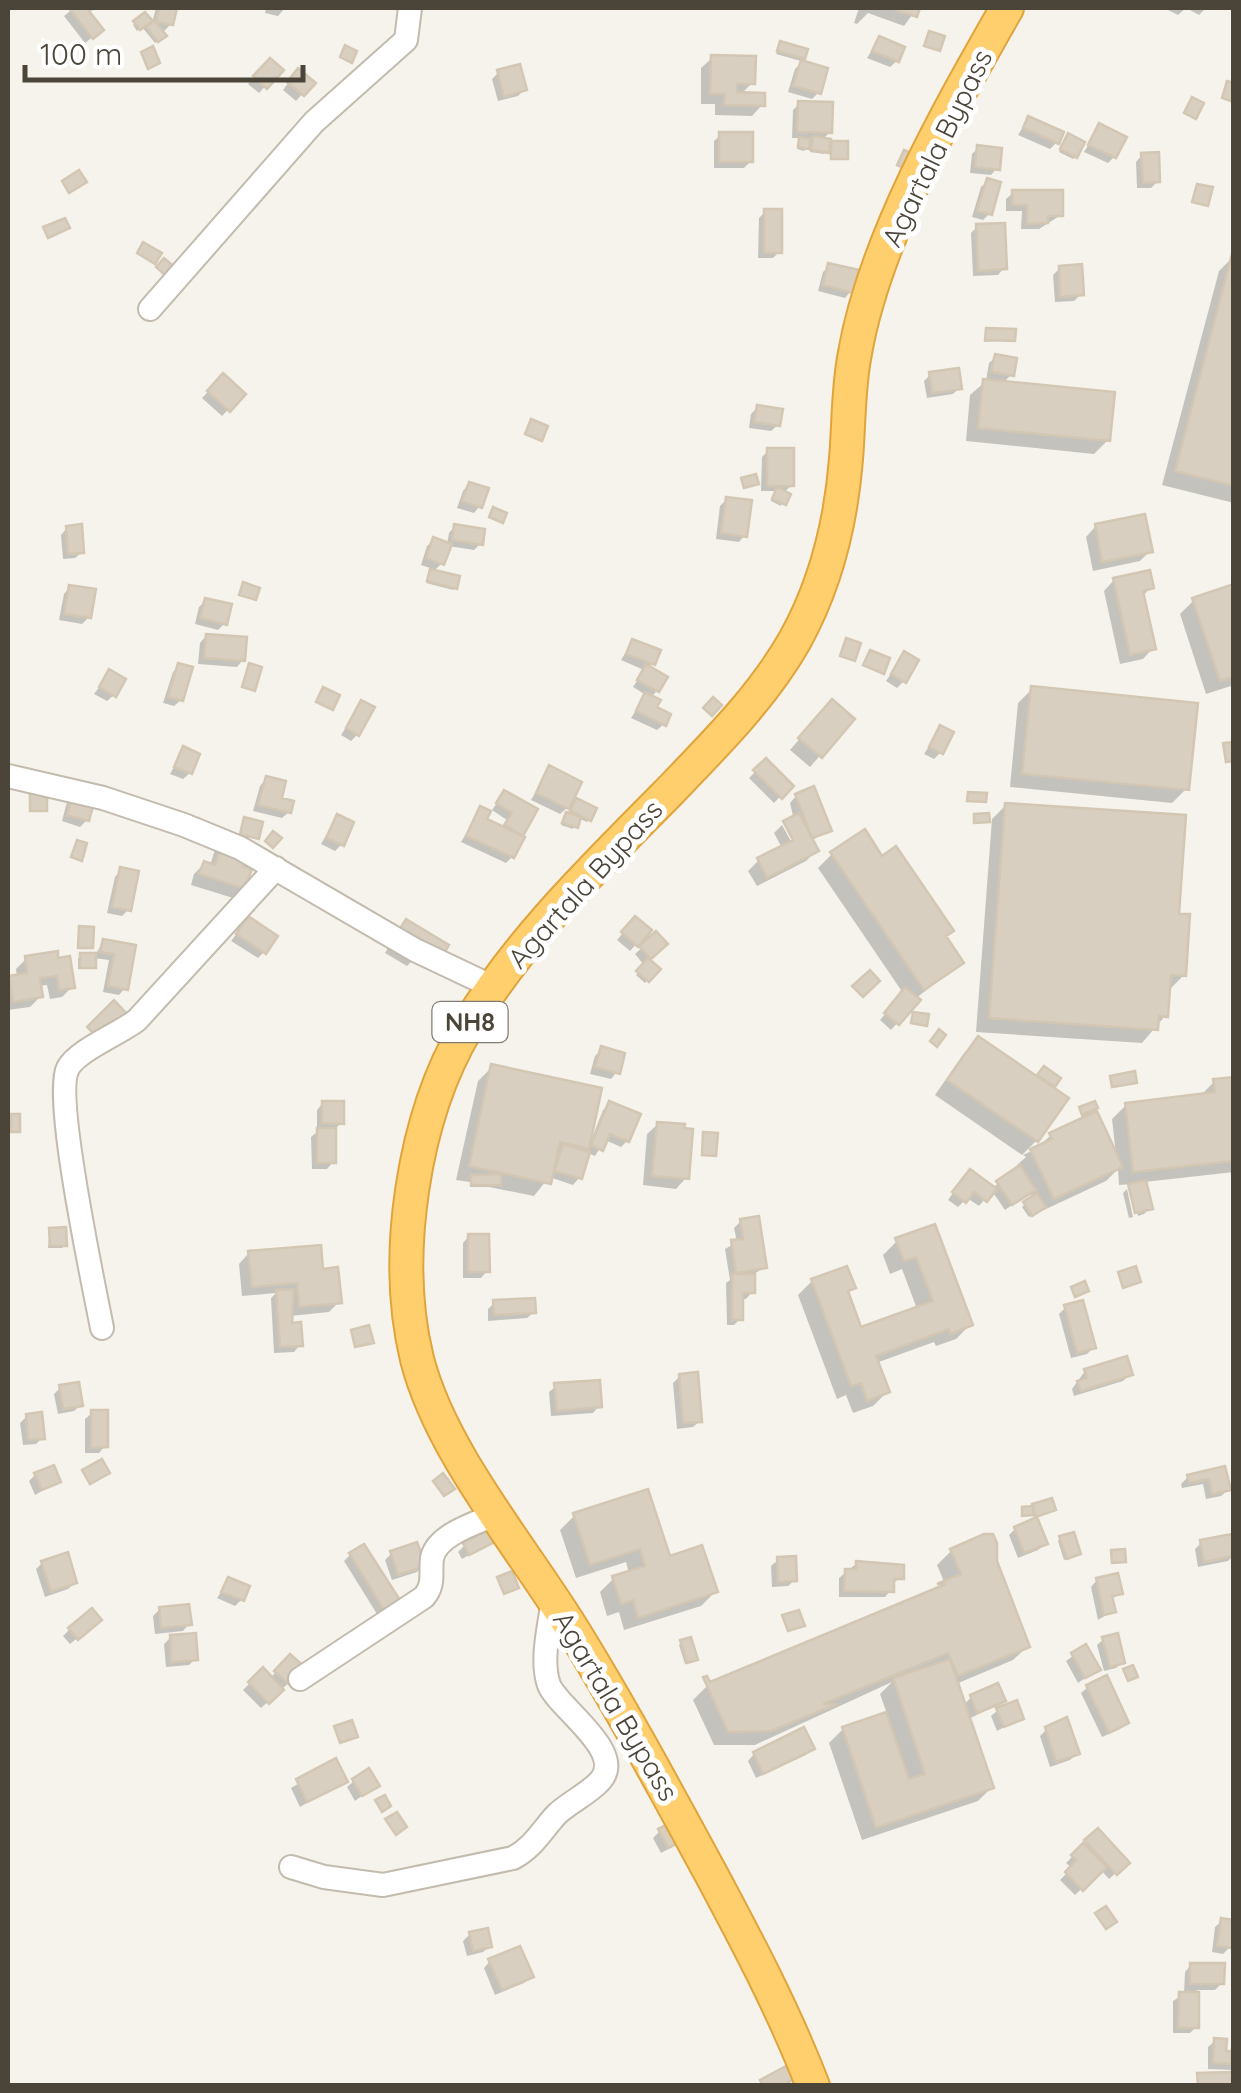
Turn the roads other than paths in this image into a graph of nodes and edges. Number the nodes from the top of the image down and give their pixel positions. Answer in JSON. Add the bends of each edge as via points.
{"nodes":[{"id":1,"x":410,"y":8,"type":"edge"},
{"id":2,"x":1007,"y":8,"type":"edge"},
{"id":3,"x":150,"y":309,"type":"dead end"},
{"id":4,"x":8,"y":776,"type":"edge"},
{"id":5,"x":276,"y":868,"type":"junction"},
{"id":6,"x":493,"y":987,"type":"junction"},
{"id":7,"x":102,"y":1328,"type":"dead end"},
{"id":8,"x":498,"y":1514,"type":"junction"},
{"id":9,"x":553,"y":1599,"type":"junction"},
{"id":10,"x":300,"y":1679,"type":"dead end"},
{"id":11,"x":291,"y":1867,"type":"dead end"},
{"id":12,"x":812,"y":2086,"type":"edge"}],
"edges":[{"from":1,"to":3,"type":"street","via":[[406,40],[314,122]]},
{"from":2,"to":6,"type":"highway","name":"Agartala Bypass","number":"NH8","via":[[926,160],[878,272],[855,352],[838,518],[816,598],[795,639],[747,708]]},
{"from":4,"to":5,"type":"street","via":[[184,825]]},
{"from":5,"to":6,"type":"street"},
{"from":5,"to":7,"type":"street","via":[[137,1020],[69,1066],[64,1096]]},
{"from":6,"to":8,"type":"highway","name":"Agartala Bypass","number":"NH8","via":[[442,1074],[428,1118],[413,1200],[408,1289],[418,1365],[432,1401]]},
{"from":8,"to":9,"type":"highway","name":"Agartala Bypass","number":"NH8"},
{"from":8,"to":10,"type":"street","via":[[437,1545],[424,1596]]},
{"from":9,"to":11,"type":"street","via":[[549,1686],[604,1757],[599,1782],[514,1858],[383,1885]]},
{"from":9,"to":12,"type":"highway","name":"Agartala Bypass","number":"NH8","via":[[677,1808],[765,1975]]}]}
